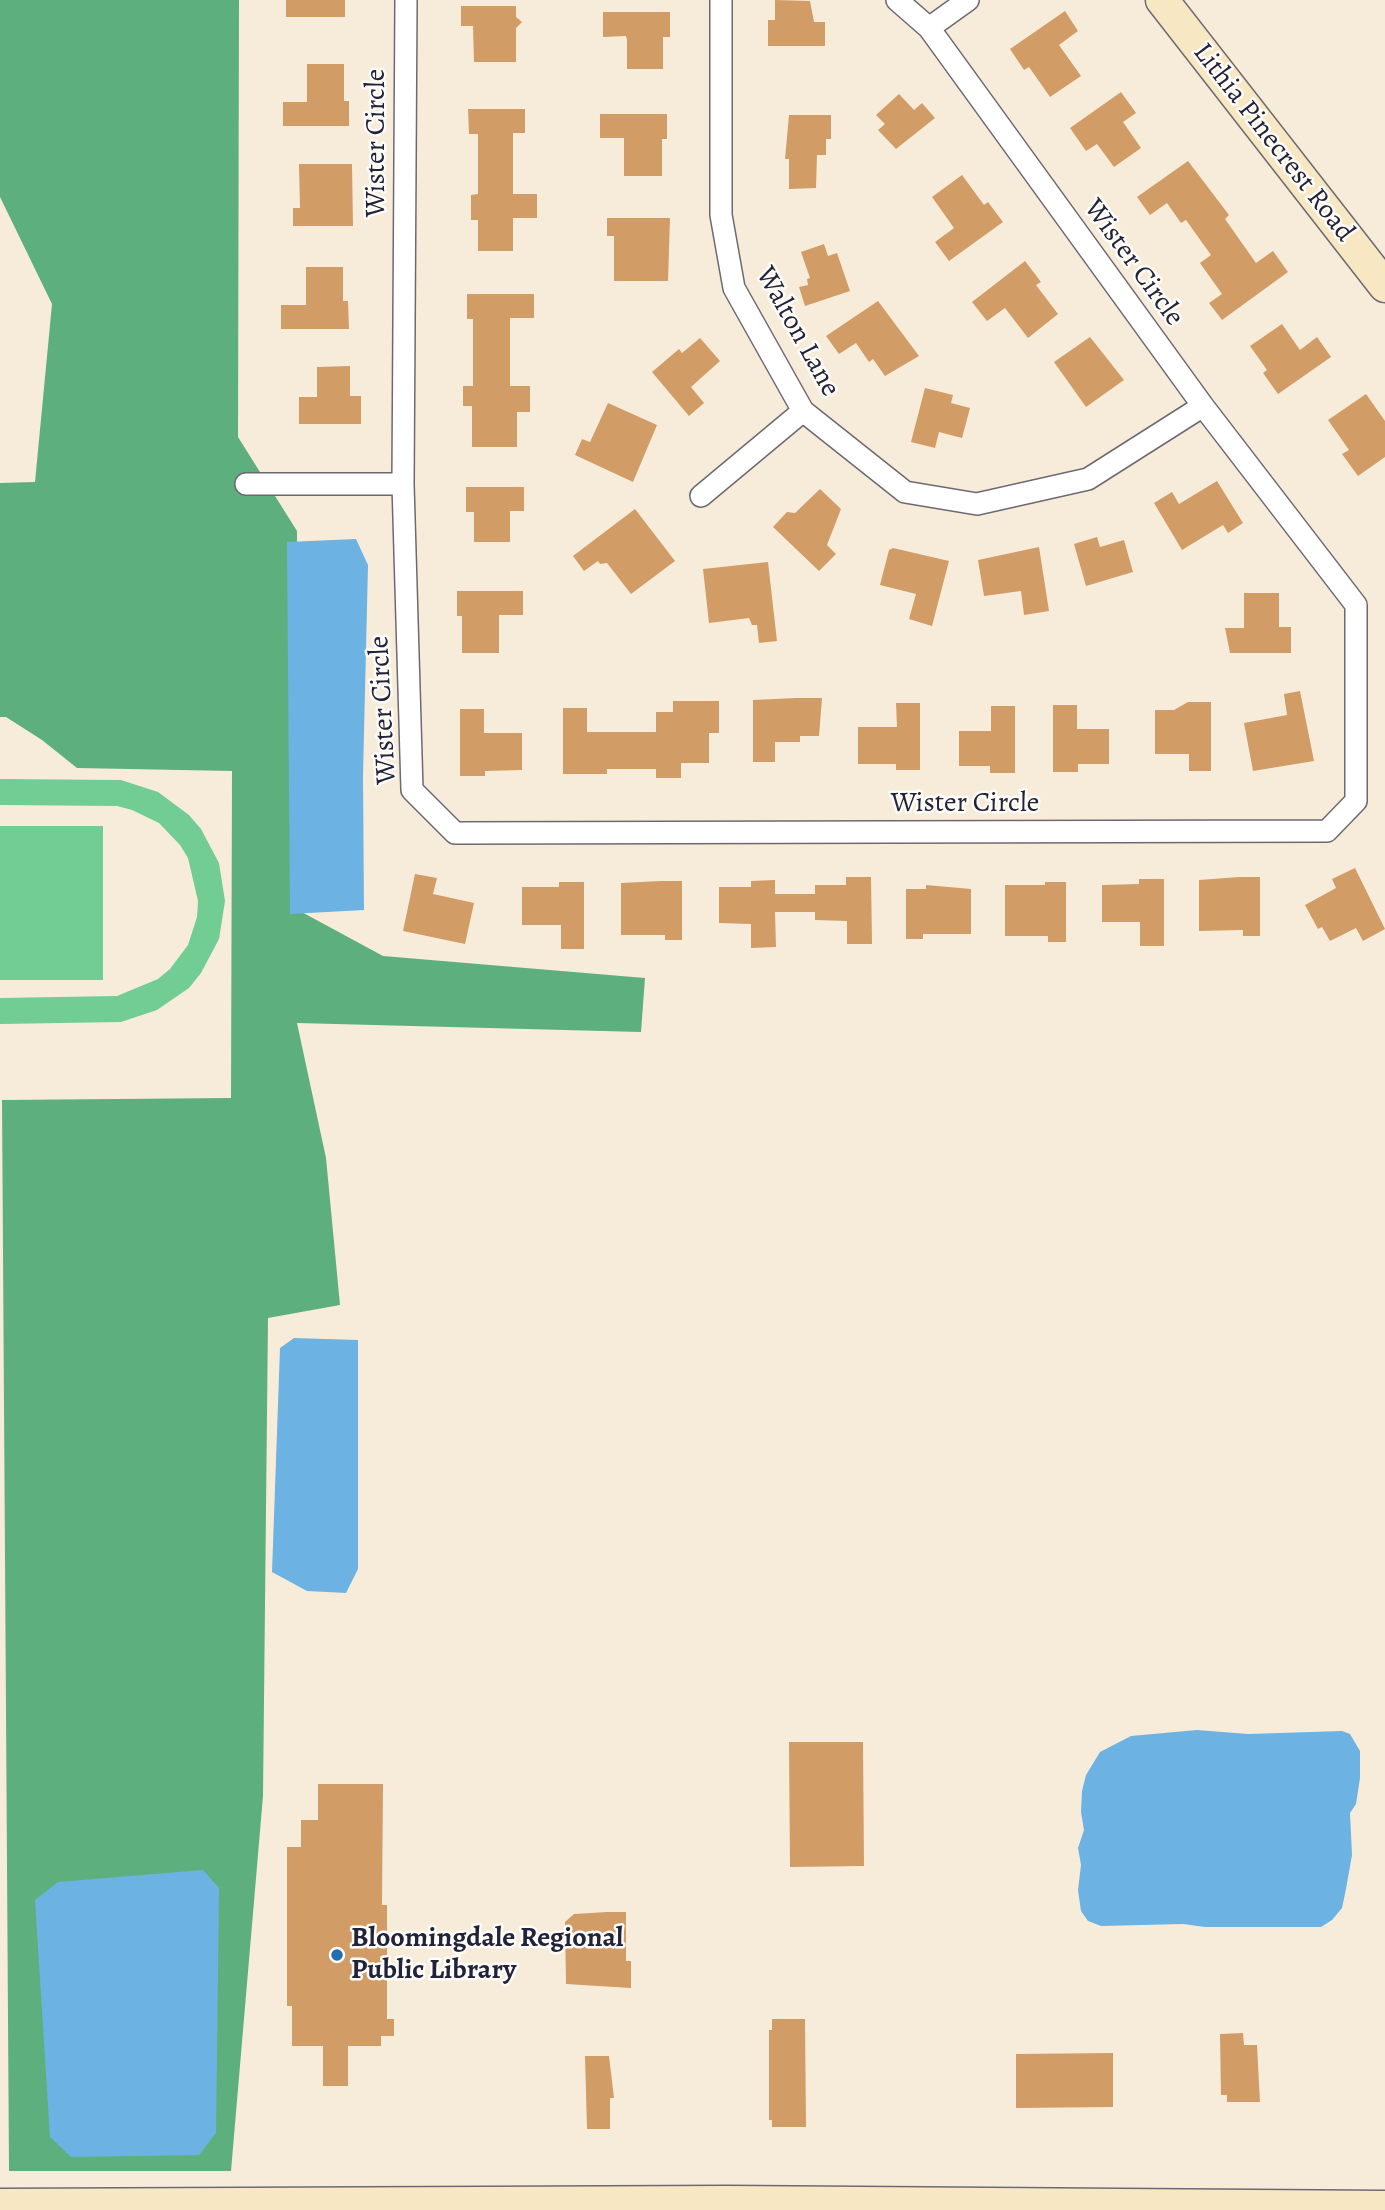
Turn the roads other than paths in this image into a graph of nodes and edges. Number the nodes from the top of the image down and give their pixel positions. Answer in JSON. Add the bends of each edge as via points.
{"nodes":[{"id":1,"x":406,"y":0,"type":"edge"},
{"id":2,"x":721,"y":0,"type":"edge"},
{"id":3,"x":897,"y":0,"type":"edge"},
{"id":4,"x":968,"y":0,"type":"edge"},
{"id":5,"x":1162,"y":0,"type":"edge"},
{"id":6,"x":929,"y":28,"type":"junction"},
{"id":7,"x":1385,"y":286,"type":"edge"},
{"id":8,"x":1203,"y":406,"type":"junction"},
{"id":9,"x":803,"y":411,"type":"junction"},
{"id":10,"x":246,"y":484,"type":"dead end"},
{"id":11,"x":403,"y":484,"type":"junction"},
{"id":12,"x":701,"y":496,"type":"dead end"},
{"id":13,"x":0,"y":2205,"type":"edge"},
{"id":14,"x":728,"y":2206,"type":"edge"},
{"id":15,"x":1371,"y":2208,"type":"edge"}],
"edges":[{"from":1,"to":11,"type":"street","name":"Wister Circle"},
{"from":2,"to":9,"type":"street","name":"Walton Lane","via":[[722,215],[734,288]]},
{"from":3,"to":6,"type":"street","name":"Wister Circle"},
{"from":4,"to":6,"type":"street"},
{"from":5,"to":7,"type":"main road","name":"Lithia Pinecrest Road"},
{"from":6,"to":8,"type":"street","name":"Wister Circle"},
{"from":8,"to":9,"type":"street","name":"Walton Lane","via":[[1088,479],[977,504],[905,492]]},
{"from":8,"to":11,"type":"street","name":"Wister Circle","via":[[1356,606],[1356,801],[1327,831],[455,833],[412,790]]},
{"from":9,"to":12,"type":"street"},
{"from":10,"to":11,"type":"street"},
{"from":13,"to":14,"type":"main road"},
{"from":14,"to":15,"type":"main road"}]}
